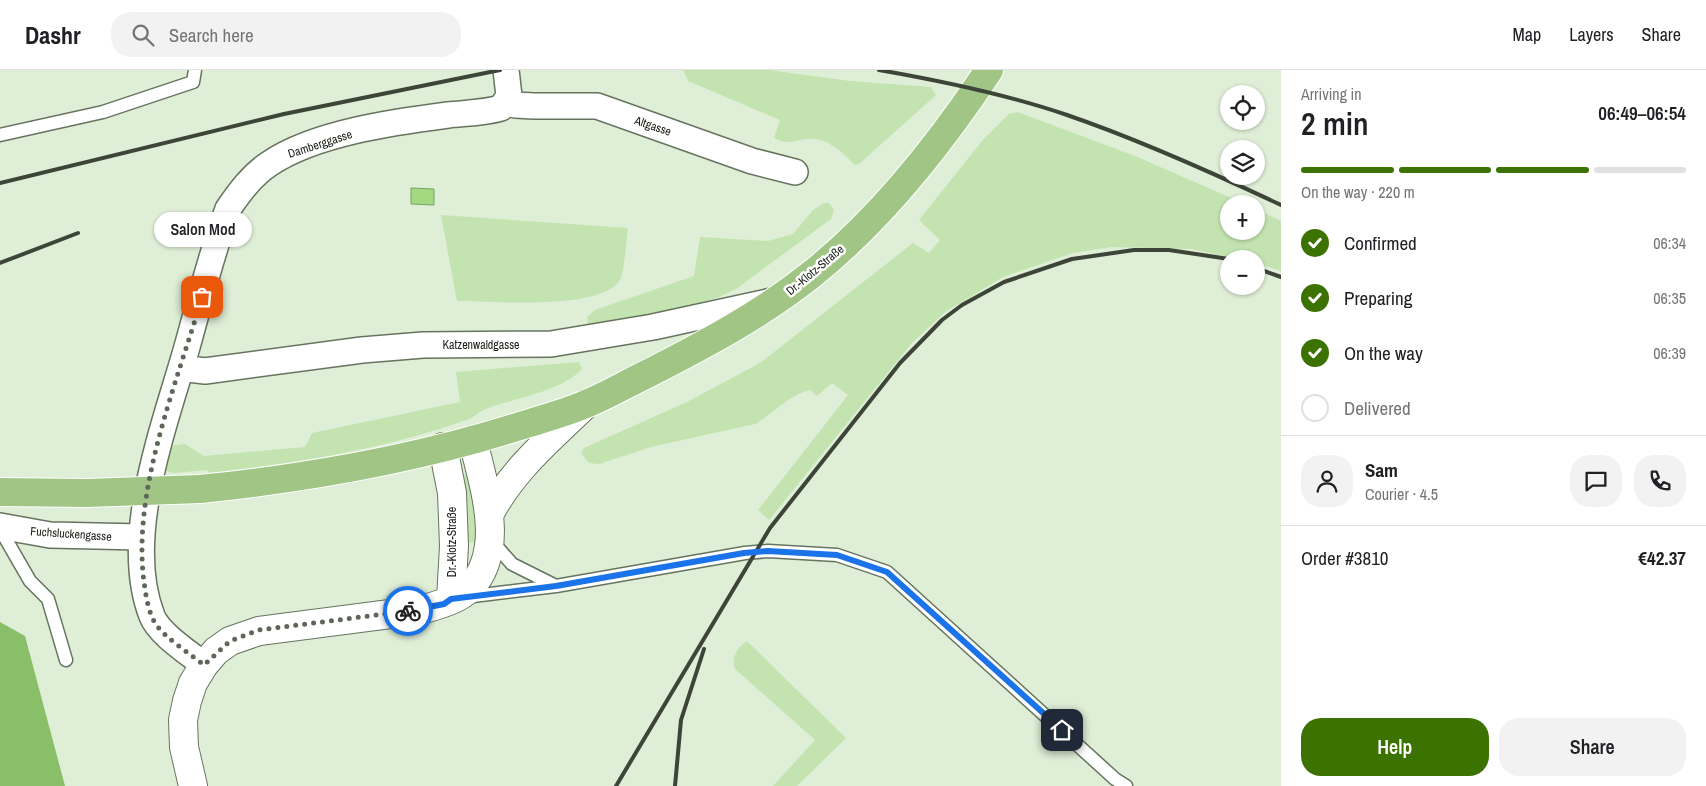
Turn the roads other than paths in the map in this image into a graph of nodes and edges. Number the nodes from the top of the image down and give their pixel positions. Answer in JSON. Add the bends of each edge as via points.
{"nodes":[{"id":1,"x":195,"y":70,"type":"edge"},
{"id":2,"x":506,"y":70,"type":"edge"},
{"id":3,"x":989,"y":70,"type":"edge"},
{"id":4,"x":507,"y":102,"type":"junction"},
{"id":5,"x":0,"y":135,"type":"edge"},
{"id":6,"x":795,"y":172,"type":"dead end"},
{"id":7,"x":779,"y":299,"type":"junction"},
{"id":8,"x":181,"y":368,"type":"junction"},
{"id":9,"x":586,"y":404,"type":"junction"},
{"id":10,"x":473,"y":440,"type":"junction"},
{"id":11,"x":444,"y":447,"type":"junction"},
{"id":12,"x":0,"y":492,"type":"edge"},
{"id":13,"x":490,"y":527,"type":"junction"},
{"id":14,"x":0,"y":528,"type":"edge"},
{"id":15,"x":142,"y":537,"type":"junction"},
{"id":16,"x":754,"y":541,"type":"dead end"},
{"id":17,"x":744,"y":553,"type":"junction"},
{"id":18,"x":556,"y":586,"type":"junction"},
{"id":19,"x":451,"y":599,"type":"junction"},
{"id":20,"x":66,"y":660,"type":"dead end"},
{"id":21,"x":204,"y":665,"type":"junction"},
{"id":22,"x":193,"y":786,"type":"edge"},
{"id":23,"x":1126,"y":786,"type":"edge"}],
"edges":[{"from":1,"to":5,"type":"lane","via":[[193,82],[112,109]]},
{"from":2,"to":4,"type":"street"},
{"from":3,"to":7,"type":"main road","name":"Dr.-Klotz-Straße","via":[[882,208],[843,247]]},
{"from":4,"to":6,"type":"street","name":"Altgasse","via":[[534,106],[596,106],[752,161]]},
{"from":4,"to":8,"type":"street","name":"Damberggasse","via":[[492,110],[407,121],[350,133],[287,154],[268,164],[228,209]]},
{"from":7,"to":8,"type":"street","name":"Katzenwaldgasse","via":[[551,344],[423,345],[205,371]]},
{"from":7,"to":9,"type":"main road","name":"Dr.-Klotz-Straße","via":[[730,331]]},
{"from":8,"to":15,"type":"street","name":"Damberggasse","via":[[150,471]]},
{"from":9,"to":10,"type":"main road","name":"Dr.-Klotz-Straße"},
{"from":9,"to":13,"type":"street","name":"Dr.-Klotz-Straße","via":[[522,465],[501,493]]},
{"from":10,"to":11,"type":"main road"},
{"from":10,"to":13,"type":"street","name":"Dr.-Klotz-Straße"},
{"from":11,"to":12,"type":"main road","bridge":true,"via":[[294,478],[200,489]]},
{"from":11,"to":19,"type":"street","name":"Dr.-Klotz-Straße","via":[[452,494]]},
{"from":13,"to":18,"type":"lane","via":[[512,564]]},
{"from":13,"to":19,"type":"street","name":"Dr.-Klotz-Straße","via":[[482,570],[469,589]]},
{"from":14,"to":15,"type":"street","name":"Fuchsluckengasse","via":[[50,535]]},
{"from":14,"to":20,"type":"lane","via":[[30,581],[48,599]]},
{"from":15,"to":21,"type":"street","name":"Damberggasse","via":[[143,572],[152,617],[160,628]]},
{"from":16,"to":17,"type":"lane"},
{"from":17,"to":18,"type":"lane"},
{"from":17,"to":23,"type":"lane","via":[[768,551],[837,555],[887,572]]},
{"from":18,"to":19,"type":"lane"},
{"from":19,"to":21,"type":"street","via":[[421,610],[259,630],[230,641]]},
{"from":21,"to":22,"type":"street","via":[[187,701],[183,720],[184,747]]}]}
